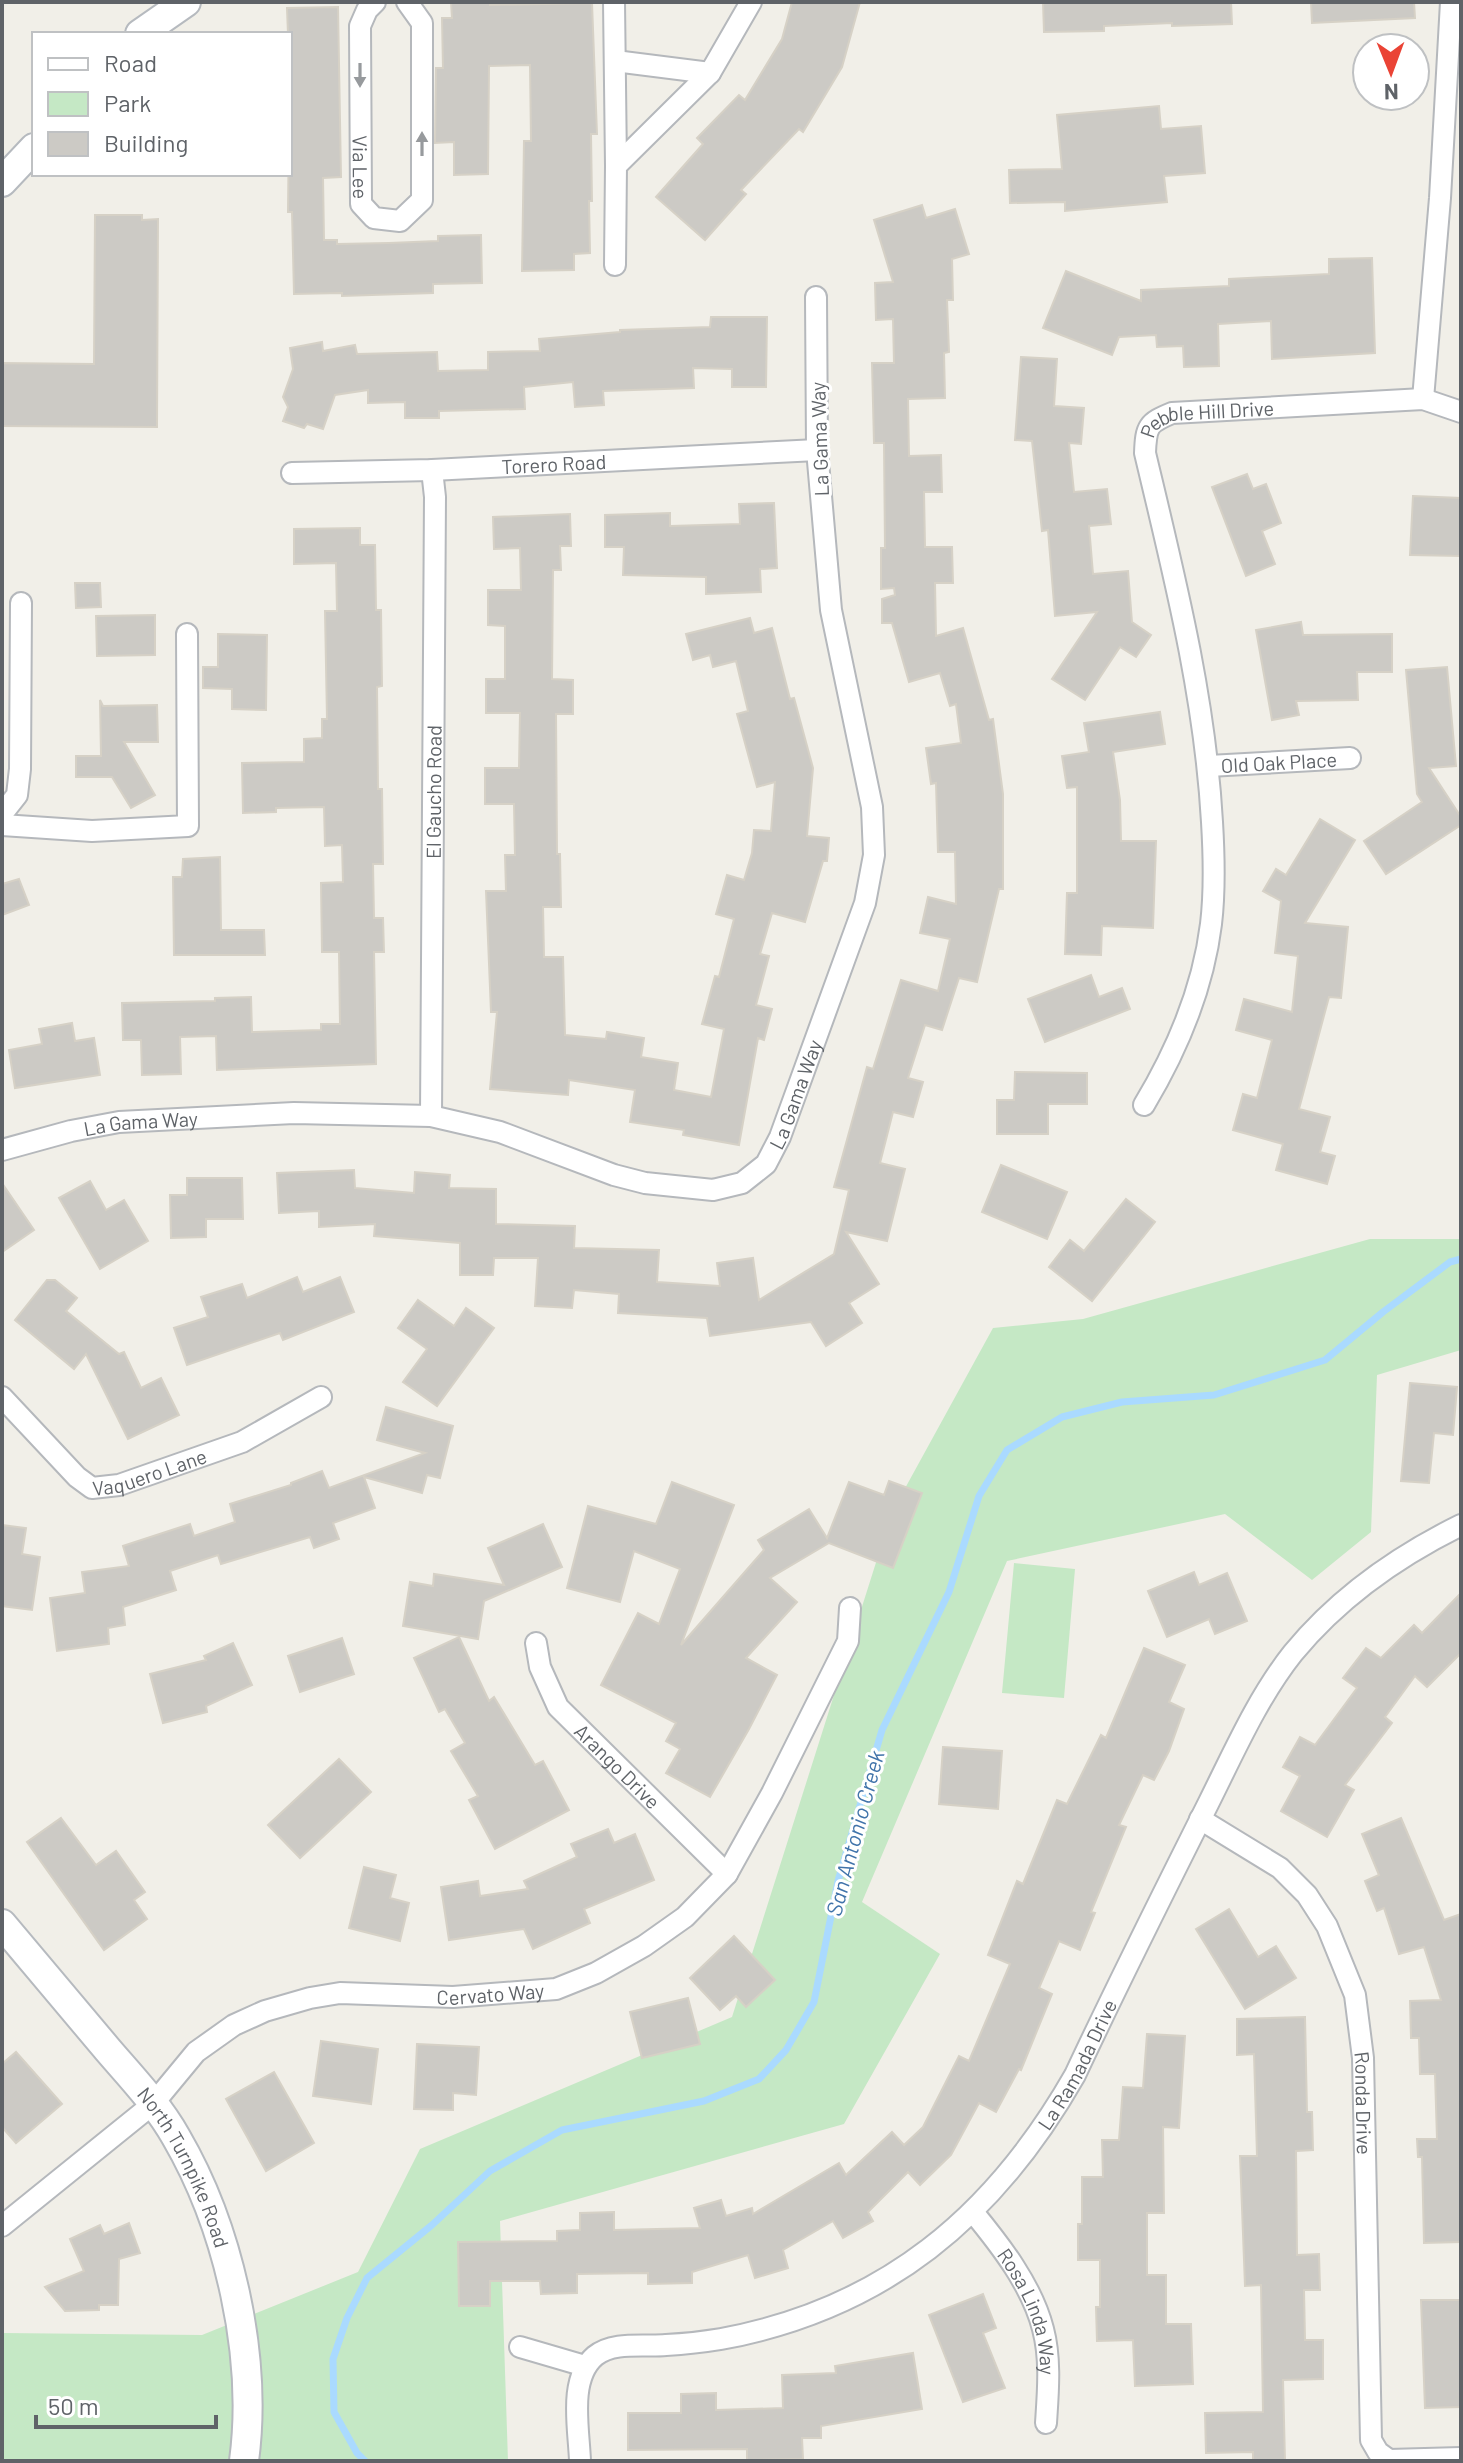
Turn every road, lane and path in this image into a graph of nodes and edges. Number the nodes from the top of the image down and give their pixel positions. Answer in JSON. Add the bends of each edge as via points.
{"nodes":[{"id":1,"x":186,"y":2,"type":"edge"},
{"id":2,"x":375,"y":2,"type":"edge"},
{"id":3,"x":407,"y":2,"type":"edge"},
{"id":4,"x":614,"y":2,"type":"edge"},
{"id":5,"x":751,"y":2,"type":"edge"},
{"id":6,"x":1451,"y":2,"type":"edge"},
{"id":7,"x":143,"y":32,"type":"edge"},
{"id":8,"x":615,"y":61,"type":"junction"},
{"id":9,"x":710,"y":73,"type":"junction"},
{"id":10,"x":32,"y":150,"type":"edge"},
{"id":11,"x":616,"y":166,"type":"junction"},
{"id":12,"x":2,"y":182,"type":"edge"},
{"id":13,"x":615,"y":265,"type":"dead end"},
{"id":14,"x":816,"y":297,"type":"dead end"},
{"id":15,"x":1423,"y":399,"type":"junction"},
{"id":16,"x":1139,"y":406,"type":"dead end"},
{"id":17,"x":1461,"y":412,"type":"edge"},
{"id":18,"x":1153,"y":421,"type":"junction"},
{"id":19,"x":817,"y":450,"type":"junction"},
{"id":20,"x":432,"y":470,"type":"junction"},
{"id":21,"x":292,"y":473,"type":"dead end"},
{"id":22,"x":21,"y":603,"type":"dead end"},
{"id":23,"x":187,"y":634,"type":"dead end"},
{"id":24,"x":1350,"y":758,"type":"dead end"},
{"id":25,"x":1209,"y":766,"type":"junction"},
{"id":26,"x":2,"y":814,"type":"edge"},
{"id":27,"x":2,"y":825,"type":"edge"},
{"id":28,"x":1144,"y":1105,"type":"dead end"},
{"id":29,"x":431,"y":1116,"type":"junction"},
{"id":30,"x":2,"y":1150,"type":"edge"},
{"id":31,"x":2,"y":1397,"type":"edge"},
{"id":32,"x":321,"y":1397,"type":"dead end"},
{"id":33,"x":1461,"y":1525,"type":"edge"},
{"id":34,"x":850,"y":1608,"type":"dead end"},
{"id":35,"x":536,"y":1643,"type":"dead end"},
{"id":36,"x":1200,"y":1819,"type":"junction"},
{"id":37,"x":727,"y":1874,"type":"junction"},
{"id":38,"x":2,"y":1924,"type":"edge"},
{"id":39,"x":153,"y":2104,"type":"junction"},
{"id":40,"x":973,"y":2212,"type":"junction"},
{"id":41,"x":2,"y":2226,"type":"edge"},
{"id":42,"x":520,"y":2347,"type":"dead end"},
{"id":43,"x":585,"y":2366,"type":"junction"},
{"id":44,"x":1046,"y":2423,"type":"dead end"},
{"id":45,"x":1461,"y":2458,"type":"edge"},
{"id":46,"x":244,"y":2461,"type":"edge"},
{"id":47,"x":580,"y":2461,"type":"edge"}],
"edges":[{"from":1,"to":7,"type":"main road"},
{"from":2,"to":3,"type":"street","name":"Via Lee","one_way":true,"via":[[360,26],[361,204],[374,218],[400,221],[422,200],[422,23]]},
{"from":4,"to":8,"type":"street"},
{"from":5,"to":9,"type":"street"},
{"from":6,"to":15,"type":"street"},
{"from":8,"to":9,"type":"street"},
{"from":8,"to":11,"type":"street"},
{"from":9,"to":11,"type":"street"},
{"from":10,"to":12,"type":"main road"},
{"from":11,"to":13,"type":"street"},
{"from":14,"to":19,"type":"street","name":"La Gama Way"},
{"from":15,"to":17,"type":"street"},
{"from":15,"to":18,"type":"street","name":"Pebble Hill Drive","via":[[1172,413]]},
{"from":16,"to":18,"type":"street"},
{"from":18,"to":25,"type":"street","name":"Pebble Hill Drive","via":[[1146,432],[1145,453],[1190,643]]},
{"from":19,"to":20,"type":"street","name":"Torero Road"},
{"from":19,"to":29,"type":"street","name":"La Gama Way","via":[[831,610],[872,807],[874,855],[865,903],[766,1164],[742,1183],[713,1190],[645,1183],[500,1132]]},
{"from":20,"to":21,"type":"street","name":"Torero Road"},
{"from":20,"to":29,"type":"street","name":"El Gaucho Road"},
{"from":22,"to":26,"type":"street","via":[[20,769],[17,795]]},
{"from":23,"to":27,"type":"street","via":[[188,826],[92,831]]},
{"from":24,"to":25,"type":"street","name":"Old Oak Place"},
{"from":25,"to":28,"type":"street","name":"Pebble Hill Drive","via":[[1211,924],[1197,988],[1169,1063]]},
{"from":29,"to":30,"type":"street","name":"La Gama Way","via":[[294,1113],[119,1122]]},
{"from":31,"to":32,"type":"street","name":"Vaquero Lane","via":[[92,1488],[119,1485],[242,1442]]},
{"from":33,"to":36,"type":"street","name":"La Ramada Drive","via":[[1376,1574],[1316,1627],[1267,1694]]},
{"from":34,"to":37,"type":"street","name":"Cervato Way","via":[[848,1641]]},
{"from":35,"to":37,"type":"street","name":"Arango Drive","via":[[540,1667],[558,1707]]},
{"from":36,"to":40,"type":"street","name":"La Ramada Drive","via":[[1075,2075],[1026,2152]]},
{"from":36,"to":45,"type":"street","name":"Ronda Drive","via":[[1280,1868],[1327,1926],[1355,1995],[1363,2058],[1371,2440],[1389,2460]]},
{"from":37,"to":39,"type":"street","name":"Cervato Way","via":[[685,1917],[644,1946],[556,1989],[453,1997],[340,1993],[265,2011],[196,2052]]},
{"from":38,"to":39,"type":"main road","name":"North Turnpike Road"},
{"from":39,"to":41,"type":"street","name":"Cervato Way"},
{"from":39,"to":46,"type":"main road","name":"North Turnpike Road","via":[[197,2180],[230,2276],[244,2353]]},
{"from":40,"to":43,"type":"street","name":"La Ramada Drive","via":[[899,2269],[839,2303],[719,2339],[614,2348]]},
{"from":40,"to":44,"type":"street","name":"Rosa Linda Way","via":[[1022,2280],[1043,2329],[1049,2382]]},
{"from":42,"to":43,"type":"street"},
{"from":43,"to":47,"type":"street","via":[[578,2388]]}]}
